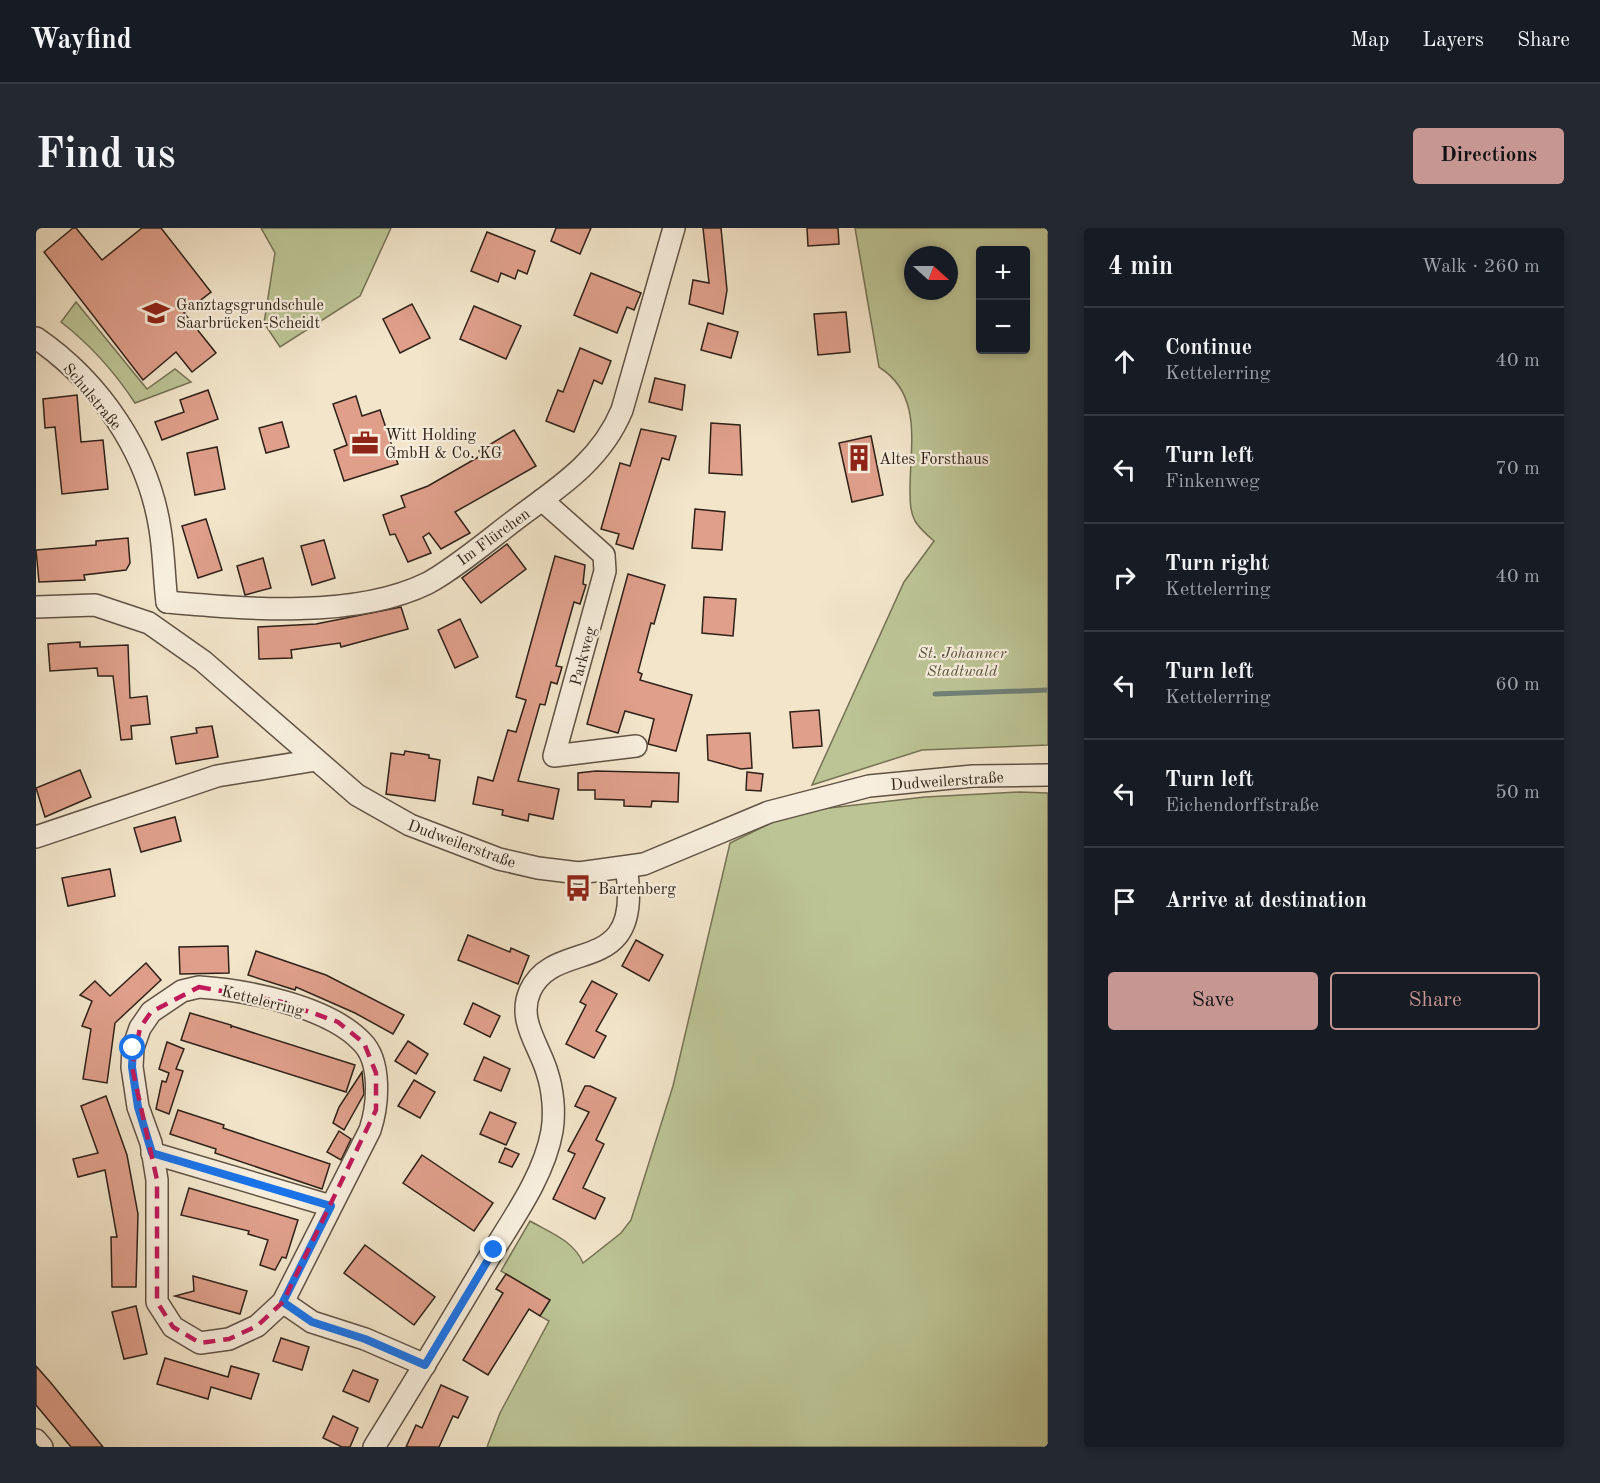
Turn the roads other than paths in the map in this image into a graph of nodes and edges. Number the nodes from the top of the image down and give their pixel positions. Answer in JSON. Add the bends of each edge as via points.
{"nodes":[{"id":1,"x":674,"y":228,"type":"edge"},
{"id":2,"x":36,"y":338,"type":"edge"},
{"id":3,"x":542,"y":500,"type":"junction"},
{"id":4,"x":166,"y":602,"type":"junction"},
{"id":5,"x":36,"y":607,"type":"edge"},
{"id":6,"x":149,"y":623,"type":"junction"},
{"id":7,"x":636,"y":746,"type":"dead end"},
{"id":8,"x":316,"y":760,"type":"junction"},
{"id":9,"x":1048,"y":775,"type":"edge"},
{"id":10,"x":36,"y":837,"type":"edge"},
{"id":11,"x":626,"y":867,"type":"junction"},
{"id":12,"x":152,"y":1153,"type":"junction"},
{"id":13,"x":331,"y":1206,"type":"junction"},
{"id":14,"x":283,"y":1302,"type":"junction"},
{"id":15,"x":425,"y":1365,"type":"junction"},
{"id":16,"x":36,"y":1440,"type":"edge"},
{"id":17,"x":42,"y":1447,"type":"edge"},
{"id":18,"x":374,"y":1447,"type":"edge"}],
"edges":[{"from":1,"to":3,"type":"street","name":"Im Flürchen","via":[[613,432],[599,452]]},
{"from":2,"to":4,"type":"street","name":"Schulstraße","via":[[111,411],[135,448],[151,488],[160,530]]},
{"from":3,"to":4,"type":"street","name":"Im Flürchen","via":[[428,583],[379,599],[265,609]]},
{"from":3,"to":7,"type":"street","name":"Parkweg","via":[[604,555],[605,571],[554,756]]},
{"from":4,"to":6,"type":"street"},
{"from":5,"to":6,"type":"street","via":[[95,605]]},
{"from":6,"to":8,"type":"street","via":[[195,655]]},
{"from":8,"to":10,"type":"street","via":[[217,776]]},
{"from":8,"to":11,"type":"street","name":"Dudweilerstraße","via":[[357,795],[410,825],[499,859],[579,873]]},
{"from":9,"to":11,"type":"street","name":"Dudweilerstraße","via":[[964,777],[869,786],[769,812],[659,858]]},
{"from":11,"to":15,"type":"street","via":[[631,895],[619,934],[602,949],[549,970],[537,978],[530,992],[525,1014],[547,1073],[552,1130],[534,1180]]},
{"from":12,"to":13,"type":"street"},
{"from":12,"to":13,"type":"street","name":"Kettelerring","via":[[138,1107],[132,1067],[133,1048],[151,1012],[182,991],[199,987],[227,988],[282,1002],[338,1022],[364,1043],[376,1073],[376,1110],[370,1130]]},
{"from":12,"to":14,"type":"street","name":"Kettelerring","via":[[157,1180],[157,1302],[173,1327],[200,1343],[229,1339],[256,1326]]},
{"from":13,"to":14,"type":"street","name":"Kettelerring"},
{"from":14,"to":15,"type":"street","via":[[312,1322]]},
{"from":15,"to":18,"type":"street"},
{"from":16,"to":17,"type":"street"}]}
